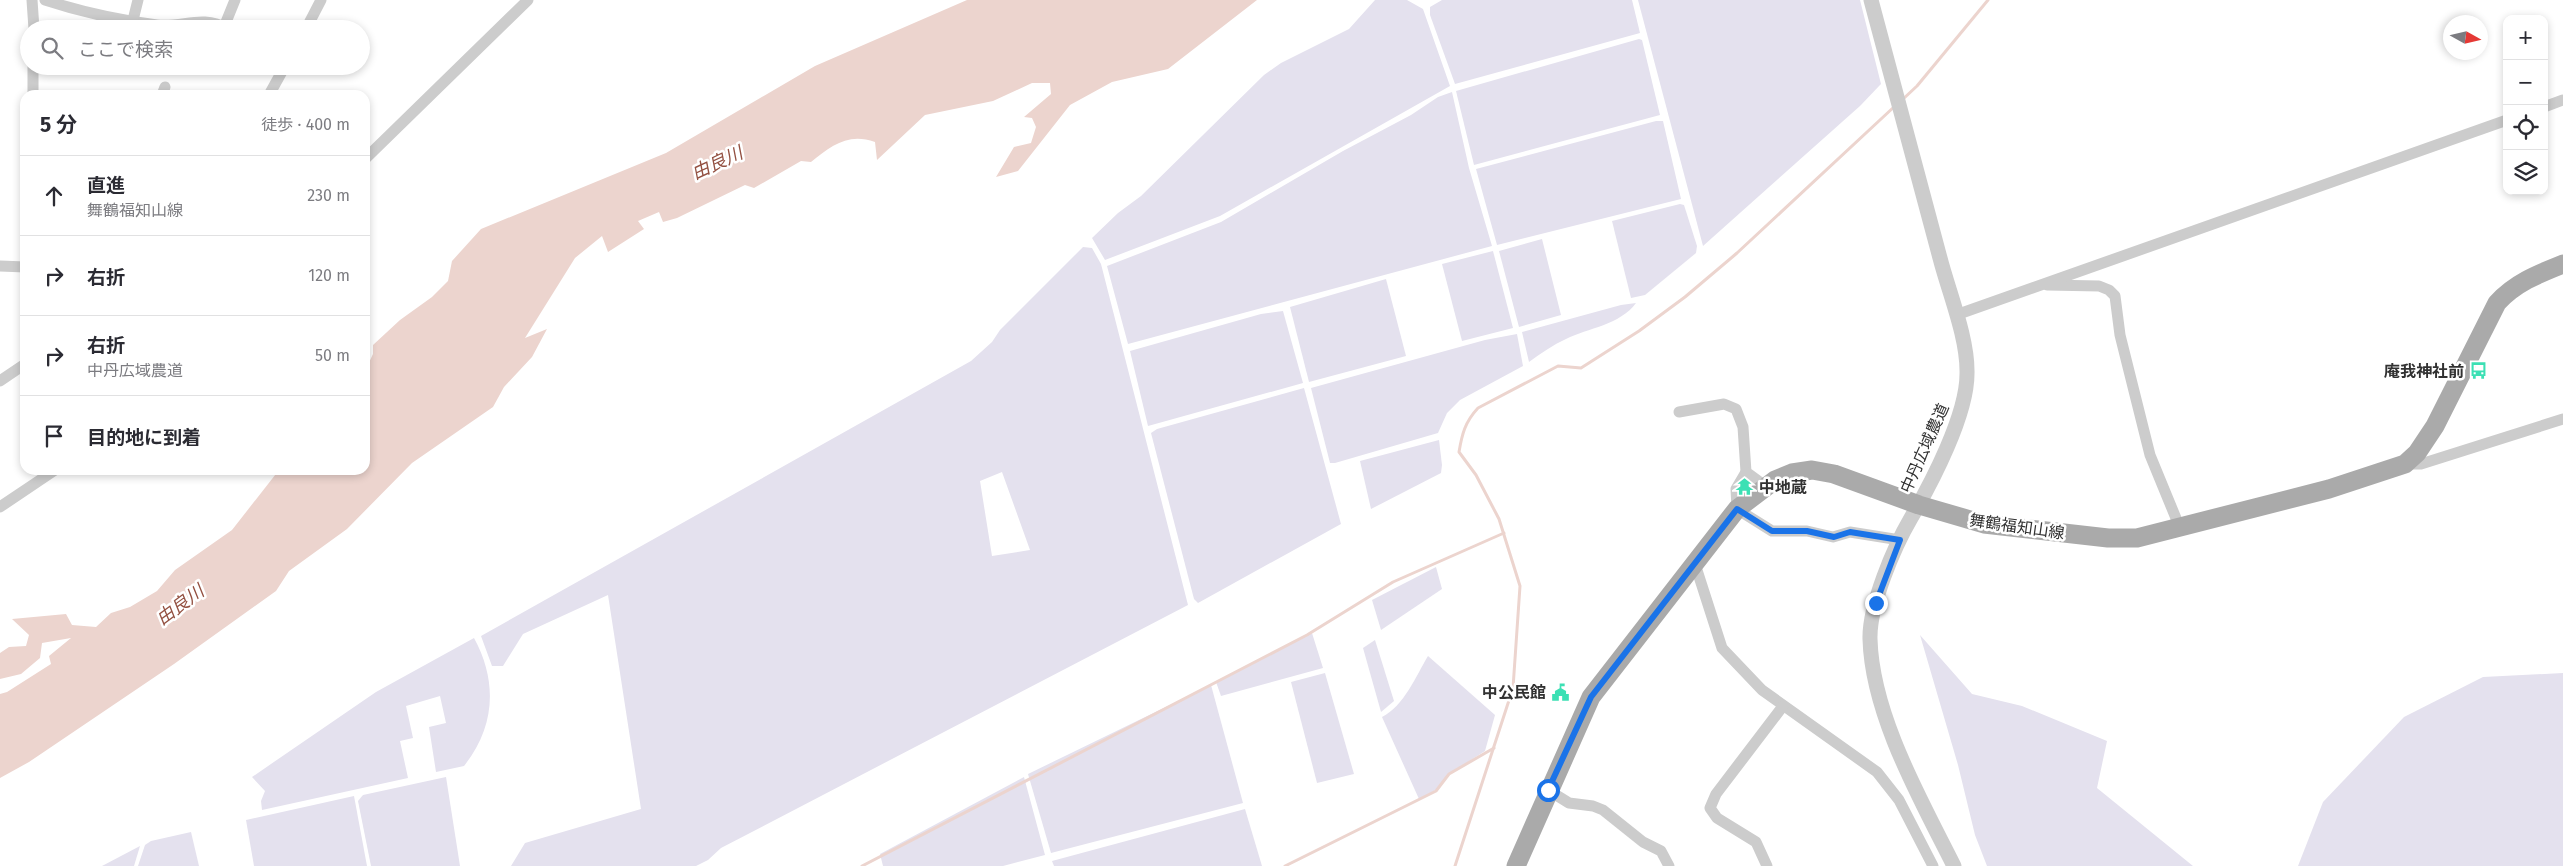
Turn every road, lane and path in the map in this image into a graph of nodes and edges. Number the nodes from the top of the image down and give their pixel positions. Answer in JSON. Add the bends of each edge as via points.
{"nodes":[{"id":1,"x":32,"y":0,"type":"edge"},
{"id":2,"x":45,"y":0,"type":"edge"},
{"id":3,"x":138,"y":0,"type":"edge"},
{"id":4,"x":235,"y":0,"type":"edge"},
{"id":5,"x":322,"y":0,"type":"edge"},
{"id":6,"x":528,"y":0,"type":"edge"},
{"id":7,"x":1871,"y":0,"type":"edge"},
{"id":8,"x":33,"y":20,"type":"edge"},
{"id":9,"x":133,"y":20,"type":"joint"},
{"id":10,"x":229,"y":20,"type":"edge"},
{"id":11,"x":311,"y":20,"type":"edge"},
{"id":12,"x":33,"y":75,"type":"edge"},
{"id":13,"x":280,"y":75,"type":"edge"},
{"id":14,"x":33,"y":90,"type":"edge"},
{"id":15,"x":271,"y":90,"type":"edge"},
{"id":16,"x":2563,"y":100,"type":"edge"},
{"id":17,"x":2548,"y":106,"type":"edge"},
{"id":18,"x":2503,"y":121,"type":"edge"},
{"id":19,"x":370,"y":154,"type":"edge"},
{"id":20,"x":2563,"y":264,"type":"edge"},
{"id":21,"x":0,"y":266,"type":"edge"},
{"id":22,"x":20,"y":267,"type":"edge"},
{"id":23,"x":2038,"y":285,"type":"junction"},
{"id":24,"x":1954,"y":311,"type":"junction"},
{"id":25,"x":20,"y":367,"type":"edge"},
{"id":26,"x":2,"y":377,"type":"edge"},
{"id":27,"x":1679,"y":412,"type":"dead end"},
{"id":28,"x":2563,"y":420,"type":"edge"},
{"id":29,"x":2405,"y":464,"type":"junction"},
{"id":30,"x":1746,"y":472,"type":"junction"},
{"id":31,"x":48,"y":475,"type":"edge"},
{"id":32,"x":1765,"y":486,"type":"junction"},
{"id":33,"x":1918,"y":505,"type":"junction"},
{"id":34,"x":0,"y":507,"type":"edge"},
{"id":35,"x":1737,"y":509,"type":"junction"},
{"id":36,"x":2180,"y":528,"type":"junction"},
{"id":37,"x":1900,"y":540,"type":"junction"},
{"id":38,"x":1695,"y":564,"type":"junction"},
{"id":39,"x":1783,"y":706,"type":"junction"},
{"id":40,"x":1548,"y":790,"type":"junction"},
{"id":41,"x":1516,"y":866,"type":"edge"},
{"id":42,"x":1668,"y":866,"type":"edge"},
{"id":43,"x":1767,"y":866,"type":"edge"},
{"id":44,"x":1933,"y":866,"type":"edge"},
{"id":45,"x":1954,"y":866,"type":"edge"}],
"edges":[{"from":1,"to":8,"type":"street"},
{"from":2,"to":9,"type":"street","via":[[78,11]]},
{"from":3,"to":9,"type":"street"},
{"from":4,"to":10,"type":"street"},
{"from":5,"to":11,"type":"street"},
{"from":6,"to":19,"type":"street"},
{"from":7,"to":24,"type":"street","name":"中丹広域農道"},
{"from":12,"to":14,"type":"street"},
{"from":13,"to":15,"type":"street"},
{"from":16,"to":17,"type":"street"},
{"from":18,"to":23,"type":"street"},
{"from":20,"to":29,"type":"main road","name":"舞鶴福知山線","via":[[2520,283],[2497,303],[2434,426],[2417,453]]},
{"from":21,"to":22,"type":"street"},
{"from":23,"to":24,"type":"street"},
{"from":23,"to":36,"type":"street","via":[[2099,286],[2115,296],[2120,335],[2150,455]]},
{"from":24,"to":33,"type":"street","name":"中丹広域農道","via":[[1967,374],[1964,398],[1954,429]]},
{"from":25,"to":26,"type":"street"},
{"from":27,"to":30,"type":"street","via":[[1724,404],[1736,410],[1743,427]]},
{"from":28,"to":29,"type":"street","via":[[2421,464]]},
{"from":29,"to":36,"type":"main road","name":"舞鶴福知山線","via":[[2328,489]]},
{"from":30,"to":32,"type":"street"},
{"from":30,"to":35,"type":"street","via":[[1736,488]]},
{"from":31,"to":34,"type":"street"},
{"from":32,"to":33,"type":"main road","name":"舞鶴福知山線","via":[[1792,473],[1812,470],[1834,474]]},
{"from":32,"to":35,"type":"main road","name":"舞鶴福知山線"},
{"from":33,"to":36,"type":"main road","name":"舞鶴福知山線","via":[[1984,524],[2108,538],[2137,538]]},
{"from":33,"to":37,"type":"street","name":"中丹広域農道"},
{"from":35,"to":37,"type":"street","via":[[1772,531],[1807,531],[1834,537],[1850,532]]},
{"from":35,"to":38,"type":"main road","name":"舞鶴福知山線"},
{"from":37,"to":45,"type":"street","name":"中丹広域農道","via":[[1876,603],[1870,638],[1878,689],[1896,746]]},
{"from":38,"to":39,"type":"street","via":[[1722,648],[1742,671]]},
{"from":38,"to":40,"type":"main road","name":"舞鶴福知山線","via":[[1591,697]]},
{"from":39,"to":43,"type":"street","via":[[1716,794],[1710,808],[1717,818],[1756,842]]},
{"from":39,"to":44,"type":"street","via":[[1877,772],[1899,800]]},
{"from":40,"to":41,"type":"main road","name":"舞鶴福知山線"},
{"from":40,"to":42,"type":"street","via":[[1569,802],[1603,810],[1643,842],[1661,851]]}]}
